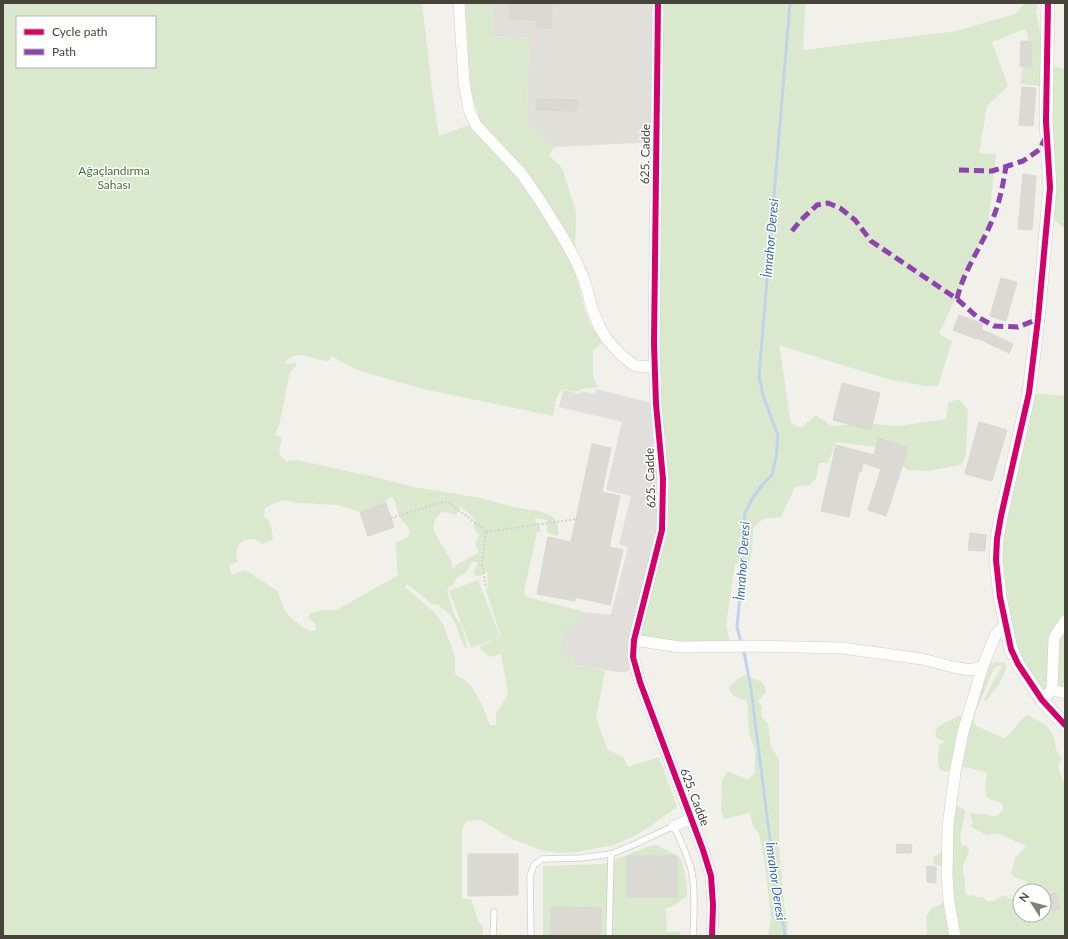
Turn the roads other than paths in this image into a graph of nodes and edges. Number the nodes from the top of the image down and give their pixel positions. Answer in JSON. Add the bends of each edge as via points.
{"nodes":[{"id":1,"x":459,"y":3,"type":"edge"},
{"id":2,"x":658,"y":3,"type":"edge"},
{"id":3,"x":1048,"y":3,"type":"edge"},
{"id":4,"x":654,"y":367,"type":"junction"},
{"id":5,"x":1065,"y":621,"type":"edge"},
{"id":6,"x":1005,"y":625,"type":"junction"},
{"id":7,"x":634,"y":640,"type":"junction"},
{"id":8,"x":983,"y":666,"type":"junction"},
{"id":9,"x":1052,"y":690,"type":"junction"},
{"id":10,"x":1065,"y":692,"type":"edge"},
{"id":11,"x":1042,"y":700,"type":"junction"},
{"id":12,"x":1065,"y":725,"type":"edge"},
{"id":13,"x":691,"y":819,"type":"junction"},
{"id":14,"x":674,"y":826,"type":"junction"},
{"id":15,"x":611,"y":854,"type":"junction"},
{"id":16,"x":494,"y":912,"type":"dead end"},
{"id":17,"x":493,"y":936,"type":"edge"},
{"id":18,"x":531,"y":936,"type":"edge"},
{"id":19,"x":609,"y":936,"type":"edge"},
{"id":20,"x":693,"y":936,"type":"edge"},
{"id":21,"x":712,"y":936,"type":"edge"},
{"id":22,"x":956,"y":936,"type":"edge"}],
"edges":[{"from":1,"to":4,"type":"street","via":[[464,82],[469,110],[476,125],[521,173],[561,234],[585,282],[592,310],[606,338],[635,366]]},
{"from":2,"to":4,"type":"street","name":"625. Cadde"},
{"from":3,"to":6,"type":"street","via":[[1046,121],[1050,188],[1029,393],[997,539],[996,560]]},
{"from":4,"to":7,"type":"street","name":"625. Cadde","via":[[663,479],[662,530]]},
{"from":5,"to":9,"type":"street","via":[[1054,638]]},
{"from":6,"to":8,"type":"street","via":[[995,636]]},
{"from":6,"to":11,"type":"street","via":[[1018,664]]},
{"from":7,"to":8,"type":"street","via":[[680,647],[842,648],[922,659],[971,670]]},
{"from":7,"to":13,"type":"street","name":"625. Cadde","via":[[633,658],[640,682]]},
{"from":8,"to":22,"type":"street","via":[[963,732],[948,826],[947,876]]},
{"from":9,"to":10,"type":"street"},
{"from":9,"to":11,"type":"street"},
{"from":11,"to":12,"type":"street"},
{"from":13,"to":14,"type":"street"},
{"from":13,"to":21,"type":"street","name":"625. Cadde","via":[[711,876],[714,905]]},
{"from":14,"to":15,"type":"lane"},
{"from":14,"to":20,"type":"lane","via":[[693,878]]},
{"from":15,"to":18,"type":"lane","via":[[542,859],[534,865],[530,876]]},
{"from":15,"to":19,"type":"lane"},
{"from":16,"to":17,"type":"lane"}]}
